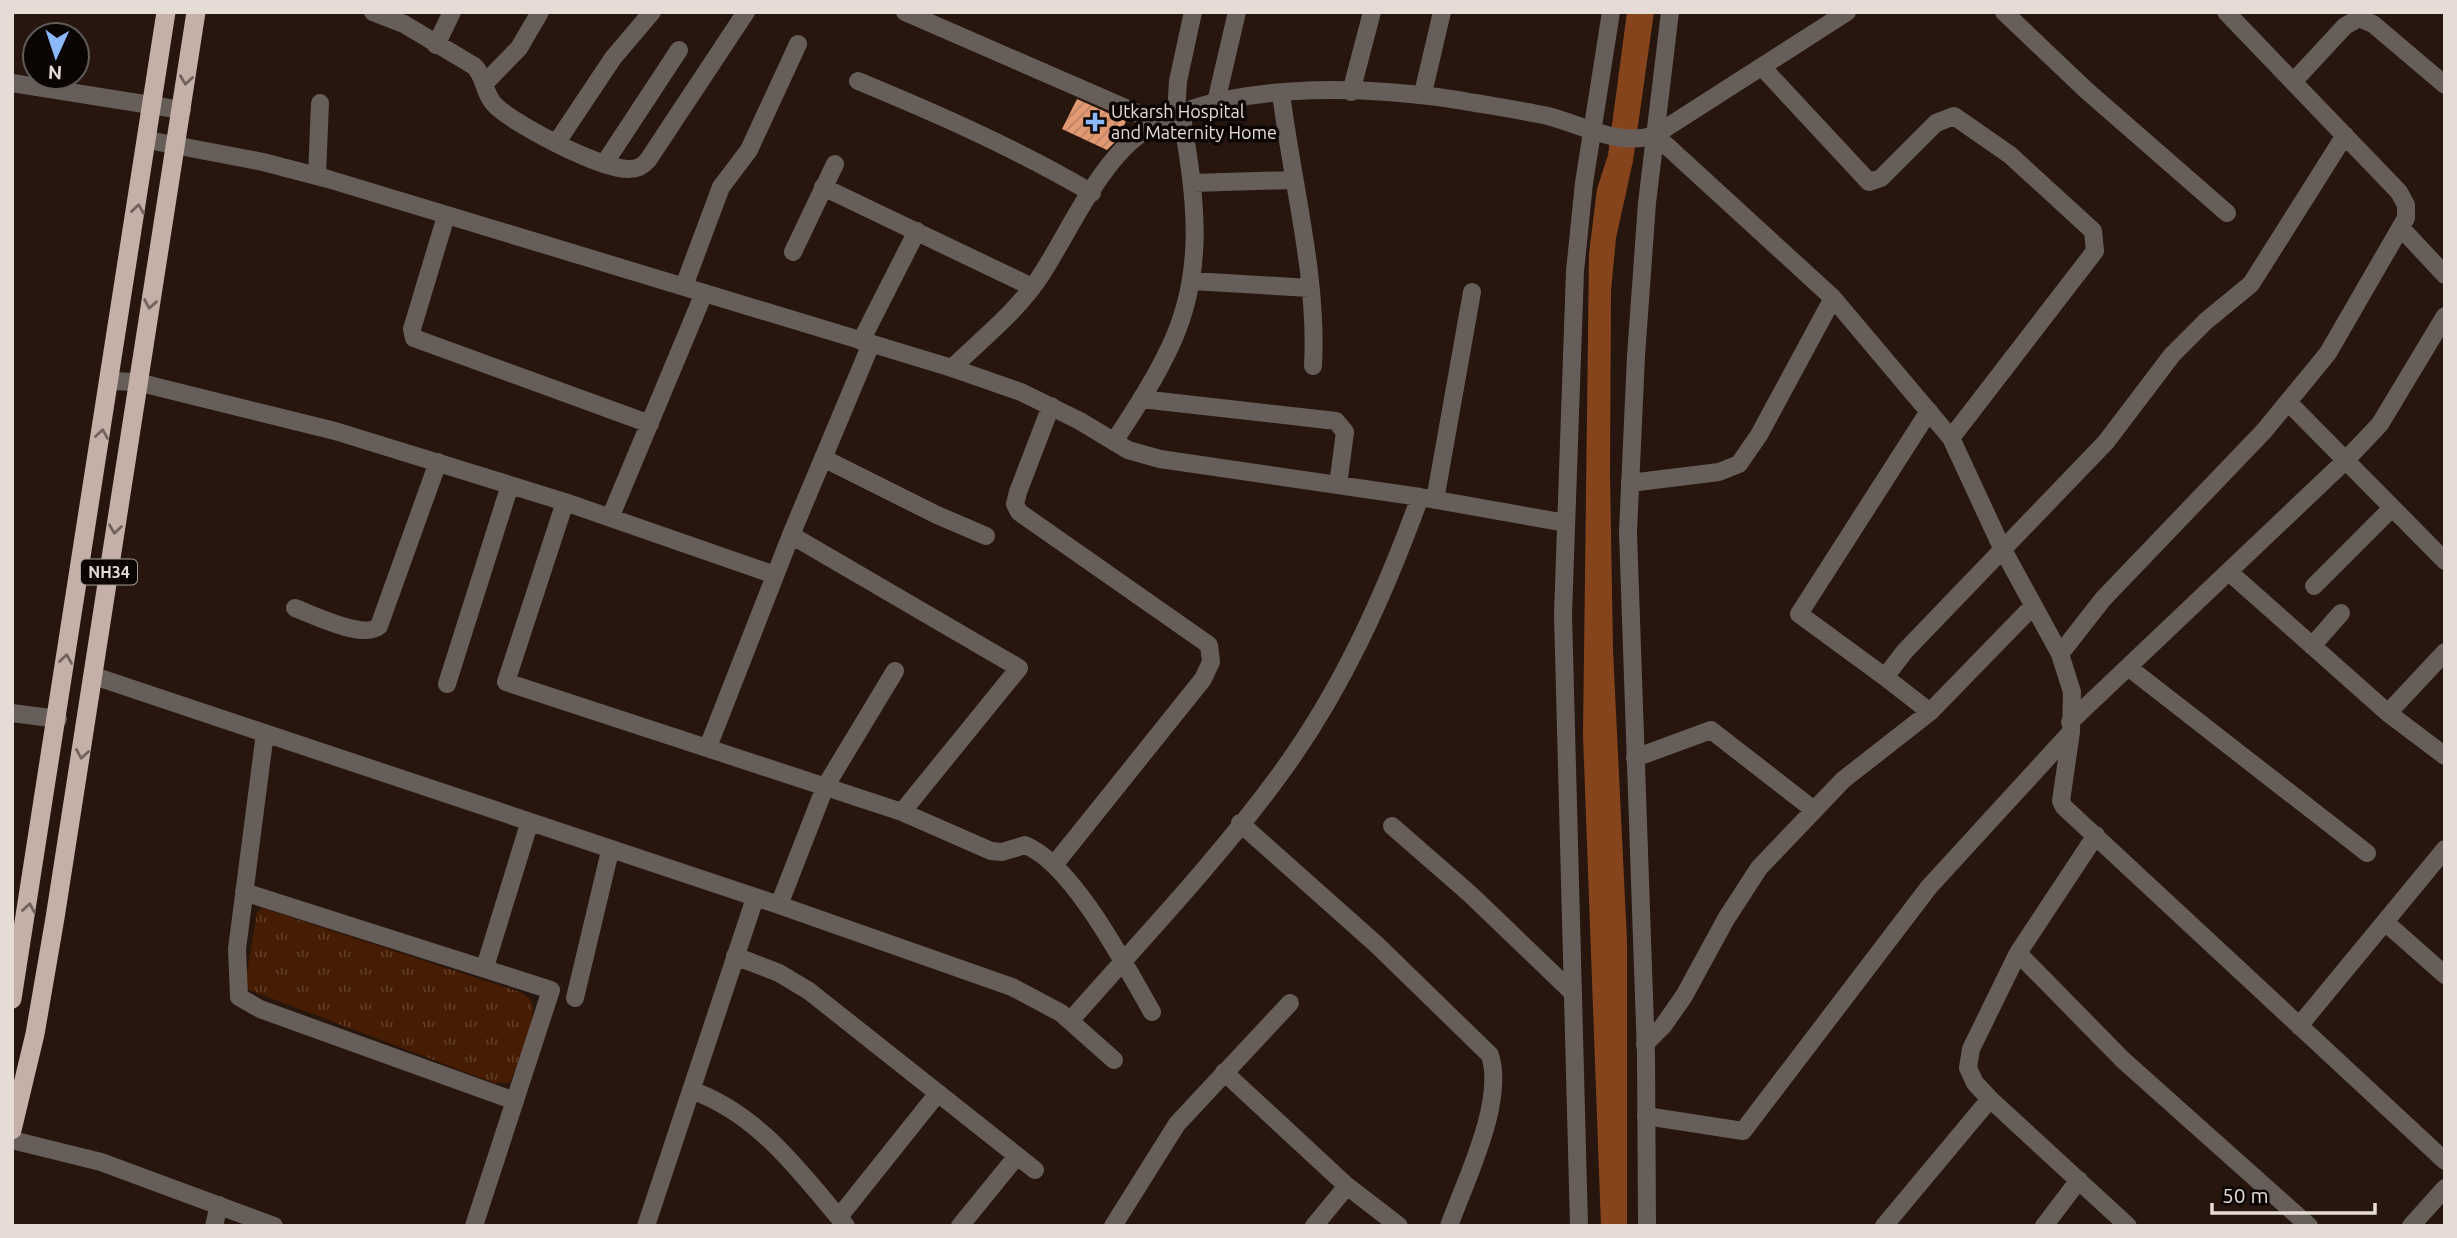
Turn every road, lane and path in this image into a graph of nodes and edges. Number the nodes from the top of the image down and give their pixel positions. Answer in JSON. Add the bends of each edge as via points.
{"nodes":[{"id":1,"x":166,"y":12,"type":"edge"},
{"id":2,"x":195,"y":12,"type":"edge"},
{"id":3,"x":373,"y":12,"type":"edge"},
{"id":4,"x":452,"y":12,"type":"edge"},
{"id":5,"x":540,"y":12,"type":"edge"},
{"id":6,"x":652,"y":12,"type":"edge"},
{"id":7,"x":746,"y":12,"type":"edge"},
{"id":8,"x":905,"y":12,"type":"edge"},
{"id":9,"x":1193,"y":12,"type":"edge"},
{"id":10,"x":1237,"y":12,"type":"edge"},
{"id":11,"x":1372,"y":12,"type":"edge"},
{"id":12,"x":1442,"y":12,"type":"edge"},
{"id":13,"x":1611,"y":12,"type":"edge"},
{"id":14,"x":1670,"y":12,"type":"edge"},
{"id":15,"x":1847,"y":12,"type":"edge"},
{"id":16,"x":2004,"y":12,"type":"edge"},
{"id":17,"x":2226,"y":12,"type":"edge"},
{"id":18,"x":2371,"y":16,"type":"edge"},
{"id":19,"x":798,"y":44,"type":"dead end"},
{"id":20,"x":436,"y":45,"type":"junction"},
{"id":21,"x":679,"y":50,"type":"dead end"},
{"id":22,"x":1762,"y":66,"type":"junction"},
{"id":23,"x":858,"y":81,"type":"dead end"},
{"id":24,"x":2293,"y":82,"type":"junction"},
{"id":25,"x":12,"y":83,"type":"edge"},
{"id":26,"x":484,"y":84,"type":"junction"},
{"id":27,"x":2445,"y":85,"type":"edge"},
{"id":28,"x":1351,"y":92,"type":"junction"},
{"id":29,"x":1281,"y":93,"type":"junction"},
{"id":30,"x":1423,"y":93,"type":"junction"},
{"id":31,"x":1216,"y":102,"type":"junction"},
{"id":32,"x":320,"y":103,"type":"dead end"},
{"id":33,"x":153,"y":106,"type":"junction"},
{"id":34,"x":182,"y":110,"type":"junction"},
{"id":35,"x":1179,"y":113,"type":"junction"},
{"id":36,"x":1153,"y":125,"type":"junction"},
{"id":37,"x":1597,"y":134,"type":"junction"},
{"id":38,"x":2344,"y":135,"type":"junction"},
{"id":39,"x":1649,"y":136,"type":"junction"},
{"id":40,"x":148,"y":140,"type":"junction"},
{"id":41,"x":557,"y":142,"type":"junction"},
{"id":42,"x":178,"y":144,"type":"junction"},
{"id":43,"x":604,"y":164,"type":"junction"},
{"id":44,"x":835,"y":164,"type":"dead end"},
{"id":45,"x":317,"y":176,"type":"junction"},
{"id":46,"x":1292,"y":180,"type":"junction"},
{"id":47,"x":1192,"y":183,"type":"junction"},
{"id":48,"x":824,"y":187,"type":"junction"},
{"id":49,"x":1092,"y":193,"type":"junction"},
{"id":50,"x":2227,"y":213,"type":"dead end"},
{"id":51,"x":446,"y":216,"type":"junction"},
{"id":52,"x":2401,"y":228,"type":"junction"},
{"id":53,"x":917,"y":231,"type":"junction"},
{"id":54,"x":793,"y":252,"type":"dead end"},
{"id":55,"x":2445,"y":275,"type":"edge"},
{"id":56,"x":1192,"y":281,"type":"junction"},
{"id":57,"x":684,"y":286,"type":"junction"},
{"id":58,"x":1032,"y":287,"type":"junction"},
{"id":59,"x":1310,"y":288,"type":"junction"},
{"id":60,"x":1472,"y":292,"type":"dead end"},
{"id":61,"x":704,"y":293,"type":"junction"},
{"id":62,"x":1833,"y":298,"type":"junction"},
{"id":63,"x":2445,"y":316,"type":"edge"},
{"id":64,"x":866,"y":343,"type":"junction"},
{"id":65,"x":1313,"y":366,"type":"dead end"},
{"id":66,"x":952,"y":368,"type":"junction"},
{"id":67,"x":110,"y":381,"type":"junction"},
{"id":68,"x":137,"y":382,"type":"junction"},
{"id":69,"x":1141,"y":399,"type":"junction"},
{"id":70,"x":2288,"y":402,"type":"junction"},
{"id":71,"x":1051,"y":406,"type":"junction"},
{"id":72,"x":1929,"y":411,"type":"junction"},
{"id":73,"x":650,"y":424,"type":"junction"},
{"id":74,"x":1951,"y":438,"type":"junction"},
{"id":75,"x":1115,"y":442,"type":"junction"},
{"id":76,"x":823,"y":458,"type":"junction"},
{"id":77,"x":2345,"y":461,"type":"junction"},
{"id":78,"x":438,"y":462,"type":"junction"},
{"id":79,"x":1630,"y":483,"type":"junction"},
{"id":80,"x":510,"y":485,"type":"junction"},
{"id":81,"x":1339,"y":485,"type":"junction"},
{"id":82,"x":1428,"y":499,"type":"junction"},
{"id":83,"x":565,"y":502,"type":"junction"},
{"id":84,"x":2391,"y":509,"type":"junction"},
{"id":85,"x":610,"y":518,"type":"junction"},
{"id":86,"x":1566,"y":523,"type":"junction"},
{"id":87,"x":791,"y":536,"type":"junction"},
{"id":88,"x":986,"y":536,"type":"dead end"},
{"id":89,"x":2002,"y":548,"type":"junction"},
{"id":90,"x":2445,"y":561,"type":"edge"},
{"id":91,"x":2228,"y":572,"type":"junction"},
{"id":92,"x":775,"y":575,"type":"junction"},
{"id":93,"x":2314,"y":586,"type":"dead end"},
{"id":94,"x":2033,"y":606,"type":"junction"},
{"id":95,"x":295,"y":608,"type":"dead end"},
{"id":96,"x":2341,"y":613,"type":"dead end"},
{"id":97,"x":2312,"y":646,"type":"junction"},
{"id":98,"x":2445,"y":652,"type":"edge"},
{"id":99,"x":2060,"y":654,"type":"junction"},
{"id":100,"x":2128,"y":667,"type":"junction"},
{"id":101,"x":895,"y":671,"type":"dead end"},
{"id":102,"x":94,"y":676,"type":"junction"},
{"id":103,"x":1885,"y":677,"type":"junction"},
{"id":104,"x":447,"y":684,"type":"dead end"},
{"id":105,"x":1930,"y":712,"type":"junction"},
{"id":106,"x":12,"y":713,"type":"edge"},
{"id":107,"x":2388,"y":713,"type":"junction"},
{"id":108,"x":58,"y":719,"type":"junction"},
{"id":109,"x":2070,"y":727,"type":"junction"},
{"id":110,"x":265,"y":733,"type":"junction"},
{"id":111,"x":708,"y":747,"type":"junction"},
{"id":112,"x":2445,"y":756,"type":"edge"},
{"id":113,"x":1635,"y":758,"type":"junction"},
{"id":114,"x":825,"y":788,"type":"junction"},
{"id":115,"x":1814,"y":810,"type":"junction"},
{"id":116,"x":902,"y":812,"type":"junction"},
{"id":117,"x":1240,"y":823,"type":"junction"},
{"id":118,"x":529,"y":824,"type":"junction"},
{"id":119,"x":1392,"y":826,"type":"dead end"},
{"id":120,"x":2096,"y":835,"type":"junction"},
{"id":121,"x":2445,"y":849,"type":"edge"},
{"id":122,"x":610,"y":851,"type":"junction"},
{"id":123,"x":2367,"y":853,"type":"dead end"},
{"id":124,"x":1054,"y":864,"type":"junction"},
{"id":125,"x":244,"y":892,"type":"junction"},
{"id":126,"x":755,"y":898,"type":"junction"},
{"id":127,"x":779,"y":905,"type":"junction"},
{"id":128,"x":2385,"y":922,"type":"junction"},
{"id":129,"x":2018,"y":953,"type":"junction"},
{"id":130,"x":735,"y":956,"type":"junction"},
{"id":131,"x":1122,"y":961,"type":"junction"},
{"id":132,"x":485,"y":967,"type":"junction"},
{"id":133,"x":2445,"y":975,"type":"edge"},
{"id":134,"x":1571,"y":991,"type":"junction"},
{"id":135,"x":575,"y":998,"type":"dead end"},
{"id":136,"x":12,"y":999,"type":"edge"},
{"id":137,"x":1290,"y":1003,"type":"dead end"},
{"id":138,"x":1152,"y":1012,"type":"dead end"},
{"id":139,"x":1070,"y":1021,"type":"junction"},
{"id":140,"x":2300,"y":1026,"type":"junction"},
{"id":141,"x":1645,"y":1044,"type":"junction"},
{"id":142,"x":1114,"y":1060,"type":"dead end"},
{"id":143,"x":1224,"y":1072,"type":"junction"},
{"id":144,"x":691,"y":1090,"type":"junction"},
{"id":145,"x":938,"y":1093,"type":"junction"},
{"id":146,"x":1990,"y":1099,"type":"junction"},
{"id":147,"x":515,"y":1101,"type":"junction"},
{"id":148,"x":1646,"y":1116,"type":"junction"},
{"id":149,"x":12,"y":1130,"type":"edge"},
{"id":150,"x":12,"y":1140,"type":"edge"},
{"id":151,"x":1017,"y":1156,"type":"junction"},
{"id":152,"x":2445,"y":1161,"type":"edge"},
{"id":153,"x":1035,"y":1170,"type":"dead end"},
{"id":154,"x":2079,"y":1180,"type":"junction"},
{"id":155,"x":1347,"y":1186,"type":"junction"},
{"id":156,"x":2445,"y":1188,"type":"edge"},
{"id":157,"x":219,"y":1205,"type":"junction"},
{"id":158,"x":842,"y":1222,"type":"edge"},
{"id":159,"x":214,"y":1226,"type":"edge"},
{"id":160,"x":274,"y":1226,"type":"edge"},
{"id":161,"x":474,"y":1226,"type":"edge"},
{"id":162,"x":646,"y":1226,"type":"edge"},
{"id":163,"x":960,"y":1226,"type":"edge"},
{"id":164,"x":1113,"y":1226,"type":"edge"},
{"id":165,"x":1314,"y":1226,"type":"edge"},
{"id":166,"x":1399,"y":1226,"type":"edge"},
{"id":167,"x":1449,"y":1226,"type":"edge"},
{"id":168,"x":1579,"y":1226,"type":"edge"},
{"id":169,"x":1647,"y":1226,"type":"edge"},
{"id":170,"x":1884,"y":1226,"type":"edge"},
{"id":171,"x":2043,"y":1226,"type":"edge"},
{"id":172,"x":2128,"y":1226,"type":"edge"},
{"id":173,"x":2309,"y":1226,"type":"edge"},
{"id":174,"x":2411,"y":1226,"type":"edge"}],
"edges":[{"from":1,"to":33,"type":"highway","number":"NH34"},
{"from":2,"to":34,"type":"highway","number":"NH34","one_way":true},
{"from":3,"to":20,"type":"street","via":[[404,24]]},
{"from":4,"to":20,"type":"street"},
{"from":5,"to":26,"type":"street","via":[[519,48]]},
{"from":6,"to":41,"type":"street","via":[[613,58]]},
{"from":7,"to":43,"type":"street","via":[[643,165],[627,169]]},
{"from":8,"to":36,"type":"street","via":[[1137,113]]},
{"from":9,"to":35,"type":"street","via":[[1178,81]]},
{"from":10,"to":31,"type":"street"},
{"from":11,"to":28,"type":"street"},
{"from":12,"to":30,"type":"street"},
{"from":13,"to":37,"type":"street"},
{"from":14,"to":39,"type":"street"},
{"from":15,"to":22,"type":"street"},
{"from":16,"to":50,"type":"street"},
{"from":17,"to":24,"type":"street"},
{"from":18,"to":24,"type":"street","via":[[2345,26]]},
{"from":18,"to":27,"type":"street"},
{"from":19,"to":57,"type":"street","via":[[749,150],[721,187]]},
{"from":20,"to":26,"type":"street","via":[[474,66]]},
{"from":21,"to":43,"type":"street"},
{"from":22,"to":39,"type":"street"},
{"from":22,"to":74,"type":"street","via":[[1869,182],[1881,178],[1936,123],[1954,116],[2010,155],[2093,231],[2095,251]]},
{"from":23,"to":49,"type":"street","via":[[942,115]]},
{"from":24,"to":38,"type":"street"},
{"from":25,"to":33,"type":"street"},
{"from":26,"to":41,"type":"street","via":[[503,111]]},
{"from":28,"to":29,"type":"street"},
{"from":28,"to":30,"type":"street"},
{"from":29,"to":31,"type":"street"},
{"from":29,"to":46,"type":"street"},
{"from":30,"to":37,"type":"street","via":[[1549,116]]},
{"from":31,"to":35,"type":"street"},
{"from":32,"to":45,"type":"street"},
{"from":33,"to":34,"type":"street"},
{"from":33,"to":40,"type":"highway","number":"NH34"},
{"from":34,"to":42,"type":"highway","number":"NH34"},
{"from":35,"to":36,"type":"street"},
{"from":35,"to":47,"type":"street"},
{"from":36,"to":49,"type":"street","via":[[1123,149]]},
{"from":37,"to":39,"type":"street"},
{"from":37,"to":86,"type":"street","via":[[1575,271]]},
{"from":38,"to":52,"type":"street","via":[[2399,192],[2406,205]]},
{"from":38,"to":89,"type":"street","via":[[2251,284],[2172,355],[2106,442]]},
{"from":39,"to":62,"type":"street"},
{"from":39,"to":79,"type":"street"},
{"from":40,"to":42,"type":"street"},
{"from":67,"to":40,"type":"highway","number":"NH34","one_way":true},
{"from":41,"to":43,"type":"street"},
{"from":42,"to":45,"type":"street"},
{"from":42,"to":68,"type":"highway","number":"NH34","one_way":true},
{"from":44,"to":48,"type":"street"},
{"from":45,"to":51,"type":"street"},
{"from":46,"to":47,"type":"street"},
{"from":46,"to":59,"type":"street"},
{"from":47,"to":56,"type":"street","via":[[1196,217]]},
{"from":48,"to":53,"type":"street"},
{"from":48,"to":54,"type":"street"},
{"from":49,"to":58,"type":"street"},
{"from":51,"to":57,"type":"street"},
{"from":51,"to":73,"type":"street","via":[[412,329],[414,338]]},
{"from":52,"to":55,"type":"street"},
{"from":52,"to":70,"type":"street","via":[[2328,353]]},
{"from":53,"to":58,"type":"street"},
{"from":53,"to":64,"type":"street"},
{"from":56,"to":59,"type":"street"},
{"from":56,"to":69,"type":"street","via":[[1165,358]]},
{"from":57,"to":61,"type":"street"},
{"from":58,"to":66,"type":"street"},
{"from":59,"to":65,"type":"street"},
{"from":60,"to":82,"type":"street"},
{"from":61,"to":64,"type":"street"},
{"from":61,"to":73,"type":"street"},
{"from":62,"to":72,"type":"street"},
{"from":62,"to":79,"type":"street","via":[[1759,436],[1739,464],[1719,472]]},
{"from":63,"to":77,"type":"street","via":[[2380,424]]},
{"from":64,"to":66,"type":"street"},
{"from":64,"to":76,"type":"street"},
{"from":66,"to":71,"type":"street"},
{"from":67,"to":68,"type":"street"},
{"from":108,"to":67,"type":"highway","number":"NH34","one_way":true},
{"from":68,"to":78,"type":"street","via":[[335,431]]},
{"from":68,"to":102,"type":"highway","number":"NH34","one_way":true},
{"from":69,"to":75,"type":"street"},
{"from":69,"to":81,"type":"street","via":[[1336,421],[1345,432]]},
{"from":70,"to":77,"type":"street"},
{"from":70,"to":99,"type":"street","via":[[2103,599]]},
{"from":71,"to":75,"type":"street"},
{"from":71,"to":124,"type":"street","via":[[1018,492],[1015,504],[1019,512],[1209,645],[1212,656],[1203,679]]},
{"from":72,"to":74,"type":"street"},
{"from":72,"to":103,"type":"street","via":[[1799,614]]},
{"from":73,"to":85,"type":"street"},
{"from":74,"to":89,"type":"street"},
{"from":75,"to":81,"type":"street","via":[[1160,459]]},
{"from":76,"to":87,"type":"street"},
{"from":76,"to":88,"type":"street"},
{"from":77,"to":84,"type":"street"},
{"from":77,"to":91,"type":"street"},
{"from":78,"to":80,"type":"street"},
{"from":78,"to":95,"type":"street","via":[[379,626],[369,631],[354,629]]},
{"from":79,"to":113,"type":"street"},
{"from":80,"to":83,"type":"street"},
{"from":80,"to":104,"type":"street"},
{"from":81,"to":82,"type":"street"},
{"from":82,"to":86,"type":"street"},
{"from":82,"to":117,"type":"street","via":[[1342,675],[1278,776]]},
{"from":83,"to":85,"type":"street"},
{"from":83,"to":111,"type":"street","via":[[506,682]]},
{"from":84,"to":90,"type":"street"},
{"from":84,"to":93,"type":"street"},
{"from":85,"to":92,"type":"street"},
{"from":86,"to":134,"type":"street","via":[[1563,614]]},
{"from":87,"to":92,"type":"street"},
{"from":87,"to":116,"type":"street","via":[[1019,668]]},
{"from":89,"to":94,"type":"street"},
{"from":89,"to":103,"type":"street"},
{"from":91,"to":97,"type":"street"},
{"from":91,"to":100,"type":"street"},
{"from":92,"to":111,"type":"street"},
{"from":94,"to":99,"type":"street"},
{"from":94,"to":105,"type":"street"},
{"from":96,"to":97,"type":"street"},
{"from":97,"to":107,"type":"street"},
{"from":98,"to":107,"type":"street"},
{"from":99,"to":109,"type":"street","via":[[2072,692]]},
{"from":100,"to":109,"type":"street"},
{"from":100,"to":123,"type":"street"},
{"from":101,"to":114,"type":"street"},
{"from":102,"to":110,"type":"street"},
{"from":102,"to":149,"type":"highway","number":"NH34","one_way":true,"via":[[35,1034]]},
{"from":103,"to":105,"type":"street"},
{"from":105,"to":115,"type":"street","via":[[1843,780]]},
{"from":106,"to":108,"type":"street"},
{"from":107,"to":112,"type":"street"},
{"from":136,"to":108,"type":"highway","number":"NH34","one_way":true},
{"from":109,"to":120,"type":"street","via":[[2061,801]]},
{"from":109,"to":148,"type":"street","via":[[1929,887],[1743,1131]]},
{"from":110,"to":118,"type":"street"},
{"from":110,"to":125,"type":"street"},
{"from":111,"to":114,"type":"street"},
{"from":113,"to":115,"type":"street","via":[[1711,730]]},
{"from":113,"to":141,"type":"street"},
{"from":114,"to":116,"type":"street"},
{"from":114,"to":127,"type":"street"},
{"from":115,"to":141,"type":"street","via":[[1759,868],[1684,996]]},
{"from":116,"to":124,"type":"street","via":[[991,851],[1025,845]]},
{"from":117,"to":131,"type":"street"},
{"from":117,"to":167,"type":"street","via":[[1490,1055],[1495,1080],[1492,1106]]},
{"from":118,"to":122,"type":"street"},
{"from":118,"to":132,"type":"street"},
{"from":119,"to":134,"type":"street"},
{"from":120,"to":129,"type":"street"},
{"from":120,"to":140,"type":"street"},
{"from":121,"to":128,"type":"street"},
{"from":122,"to":126,"type":"street"},
{"from":122,"to":135,"type":"street"},
{"from":124,"to":131,"type":"street"},
{"from":125,"to":132,"type":"street"},
{"from":125,"to":147,"type":"street","via":[[237,949],[239,997],[260,1009]]},
{"from":126,"to":127,"type":"street"},
{"from":126,"to":130,"type":"street"},
{"from":127,"to":139,"type":"street","via":[[1012,987]]},
{"from":128,"to":133,"type":"street"},
{"from":128,"to":140,"type":"street"},
{"from":129,"to":146,"type":"street","via":[[1969,1060],[1971,1076]]},
{"from":129,"to":173,"type":"street","via":[[2123,1060]]},
{"from":130,"to":144,"type":"street"},
{"from":130,"to":145,"type":"street","via":[[809,991]]},
{"from":131,"to":138,"type":"street"},
{"from":131,"to":139,"type":"street"},
{"from":132,"to":147,"type":"street","via":[[551,990]]},
{"from":134,"to":168,"type":"street"},
{"from":137,"to":143,"type":"street"},
{"from":139,"to":142,"type":"street"},
{"from":140,"to":152,"type":"street"},
{"from":141,"to":148,"type":"street"},
{"from":143,"to":155,"type":"street"},
{"from":143,"to":164,"type":"street","via":[[1177,1124]]},
{"from":144,"to":158,"type":"street","via":[[734,1108],[774,1144]]},
{"from":144,"to":162,"type":"street"},
{"from":145,"to":151,"type":"street"},
{"from":145,"to":158,"type":"street"},
{"from":146,"to":154,"type":"street"},
{"from":146,"to":170,"type":"street"},
{"from":147,"to":161,"type":"street"},
{"from":148,"to":169,"type":"street"},
{"from":150,"to":157,"type":"street","via":[[101,1162]]},
{"from":151,"to":153,"type":"street"},
{"from":151,"to":163,"type":"street"},
{"from":154,"to":171,"type":"street"},
{"from":154,"to":172,"type":"street"},
{"from":155,"to":165,"type":"street"},
{"from":155,"to":166,"type":"street"},
{"from":156,"to":174,"type":"street"},
{"from":157,"to":159,"type":"street"},
{"from":157,"to":160,"type":"street"}]}
